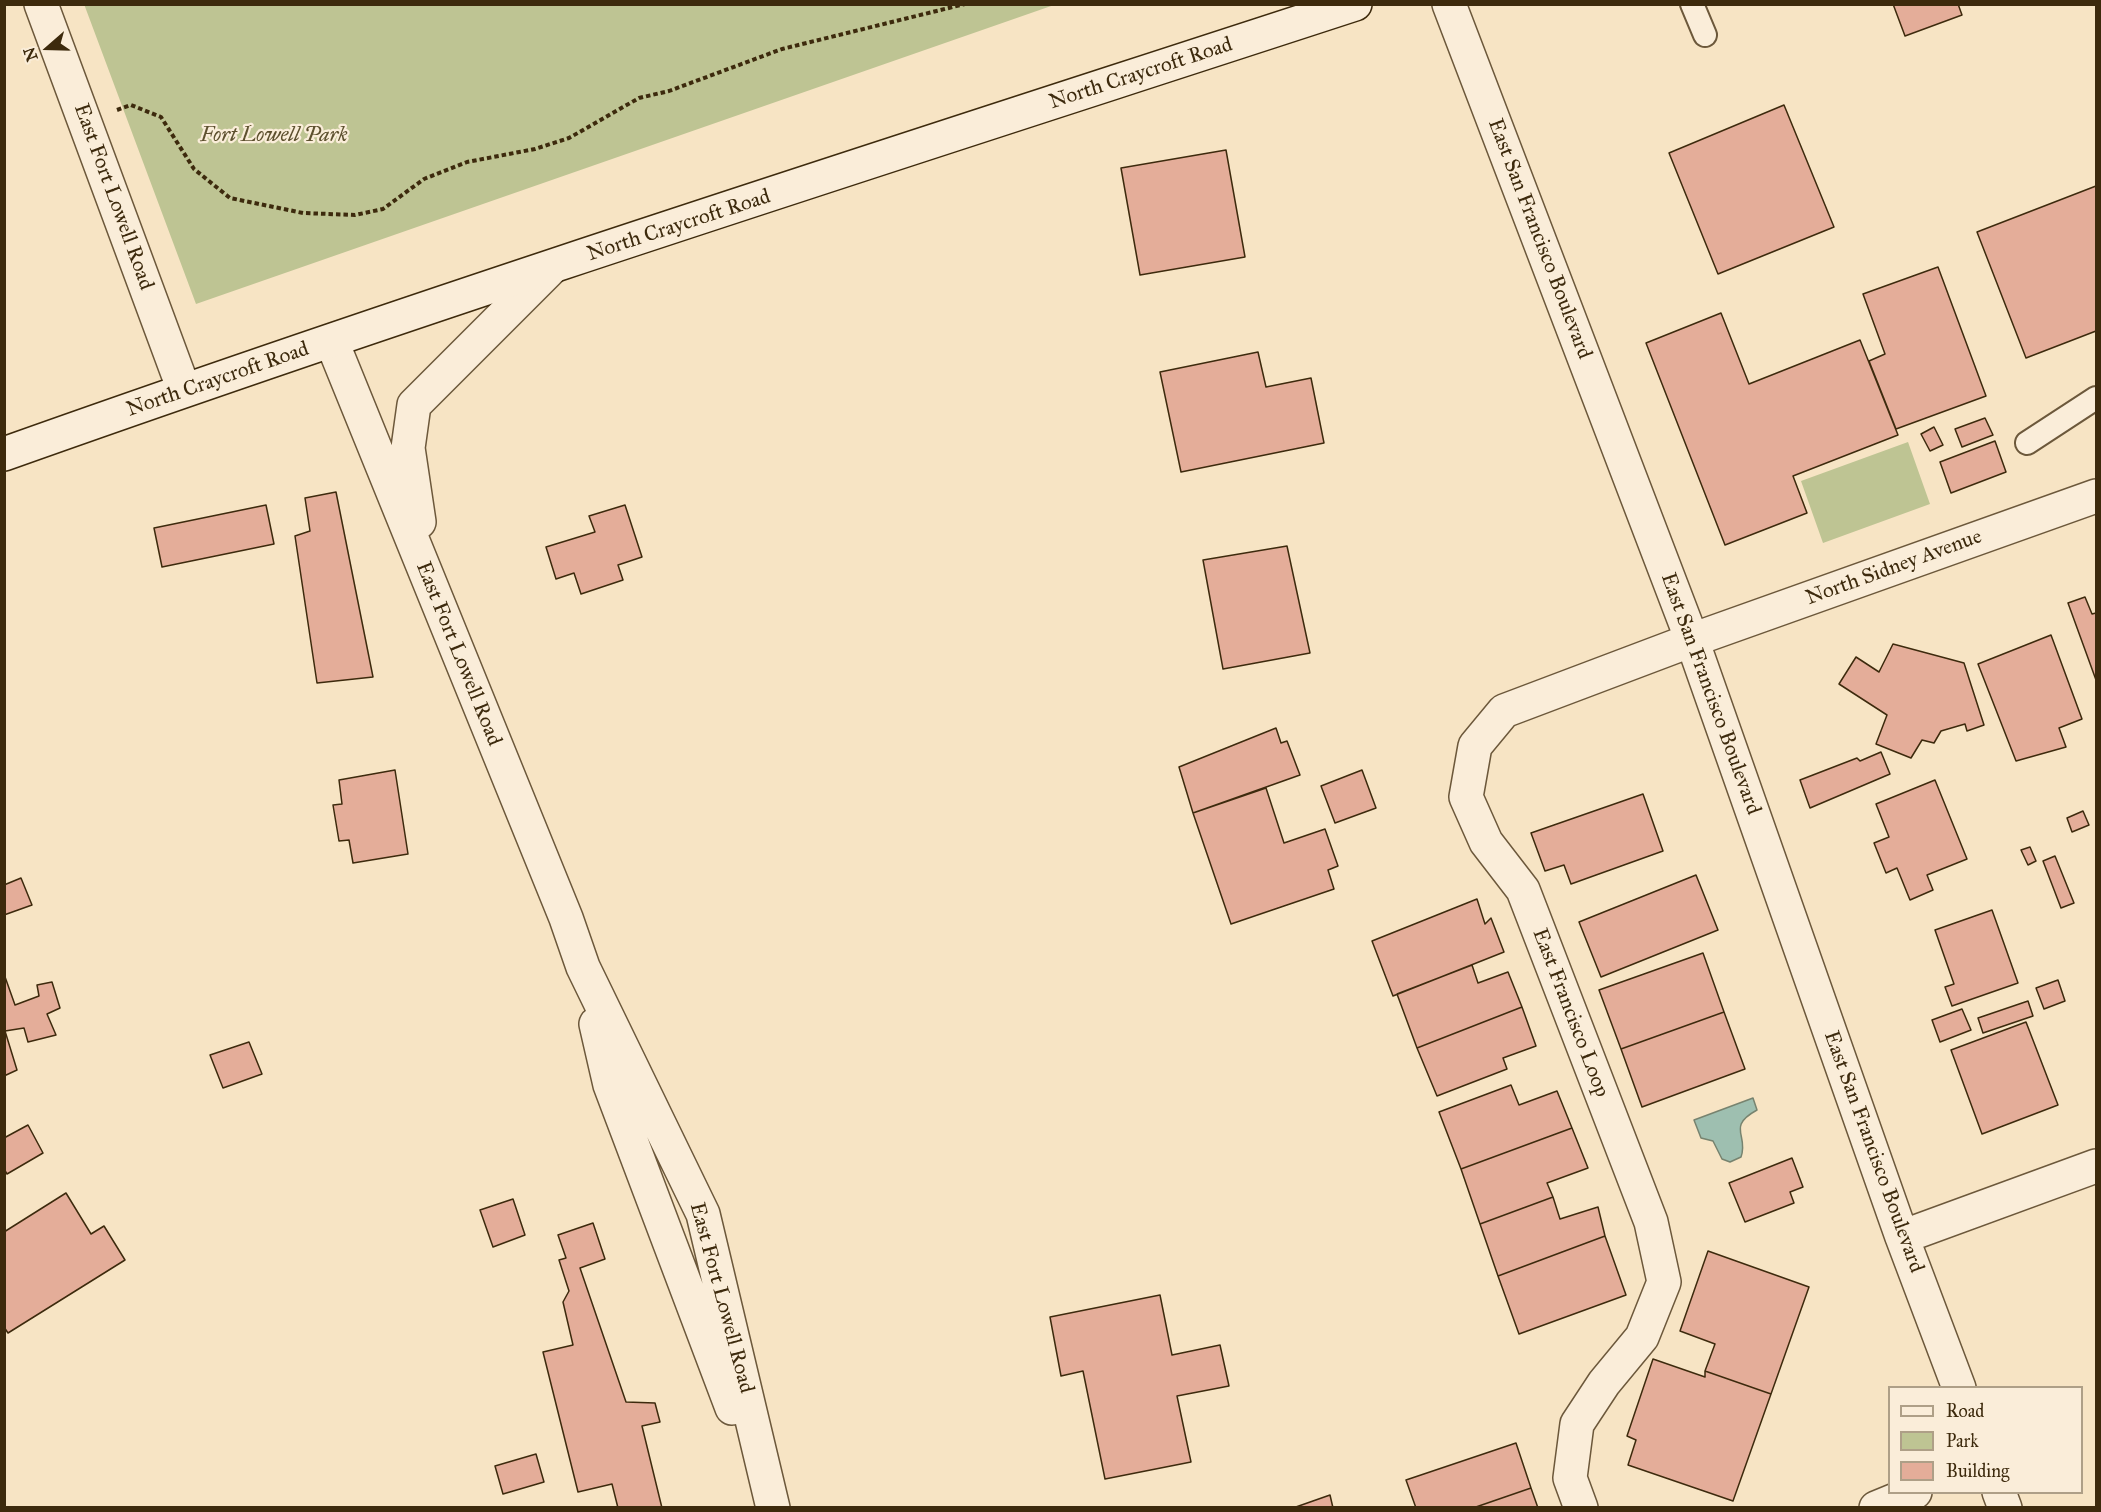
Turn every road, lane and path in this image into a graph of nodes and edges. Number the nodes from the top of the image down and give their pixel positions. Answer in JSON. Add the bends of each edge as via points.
{"nodes":[{"id":1,"x":41,"y":4,"type":"edge"},
{"id":2,"x":965,"y":4,"type":"edge"},
{"id":3,"x":1355,"y":4,"type":"edge"},
{"id":4,"x":1449,"y":4,"type":"edge"},
{"id":5,"x":1692,"y":4,"type":"edge"},
{"id":6,"x":1705,"y":35,"type":"dead end"},
{"id":7,"x":84,"y":121,"type":"junction"},
{"id":8,"x":550,"y":268,"type":"junction"},
{"id":9,"x":332,"y":342,"type":"junction"},
{"id":10,"x":184,"y":390,"type":"junction"},
{"id":11,"x":2097,"y":398,"type":"edge"},
{"id":12,"x":2027,"y":443,"type":"dead end"},
{"id":13,"x":4,"y":454,"type":"edge"},
{"id":14,"x":2097,"y":496,"type":"edge"},
{"id":15,"x":426,"y":574,"type":"junction"},
{"id":16,"x":1692,"y":640,"type":"junction"},
{"id":17,"x":584,"y":967,"type":"junction"},
{"id":18,"x":2097,"y":1166,"type":"edge"},
{"id":19,"x":1902,"y":1237,"type":"junction"},
{"id":20,"x":1958,"y":1386,"type":"edge"},
{"id":21,"x":1910,"y":1494,"type":"edge"},
{"id":22,"x":1581,"y":1508,"type":"edge"},
{"id":23,"x":1876,"y":1508,"type":"edge"}],
"edges":[{"from":1,"to":7,"type":"street","name":"East Fort Lowell Road"},
{"from":2,"to":7,"type":"path","via":[[782,49],[639,99],[570,138],[467,162],[424,179],[383,209],[355,215],[303,213],[230,198],[194,169],[161,117],[131,105]]},
{"from":3,"to":8,"type":"street","name":"North Craycroft Road"},
{"from":4,"to":16,"type":"street","name":"East San Francisco Boulevard"},
{"from":5,"to":6,"type":"lane"},
{"from":7,"to":10,"type":"street","name":"East Fort Lowell Road"},
{"from":8,"to":9,"type":"street","name":"North Craycroft Road"},
{"from":8,"to":15,"type":"street","via":[[414,405],[408,448]]},
{"from":9,"to":10,"type":"street","name":"North Craycroft Road"},
{"from":9,"to":15,"type":"street","name":"East Fort Lowell Road"},
{"from":10,"to":13,"type":"street","name":"North Craycroft Road"},
{"from":11,"to":12,"type":"lane"},
{"from":14,"to":16,"type":"street","name":"North Sidney Avenue"},
{"from":15,"to":17,"type":"street","name":"East Fort Lowell Road"},
{"from":16,"to":19,"type":"street","name":"East San Francisco Boulevard"},
{"from":16,"to":22,"type":"street","name":"East Francisco Loop","via":[[1504,711],[1475,746],[1466,797],[1486,842],[1523,890],[1651,1222],[1664,1282],[1642,1337],[1604,1383],[1578,1424],[1570,1478]]},
{"from":17,"to":17,"type":"street","name":"East Fort Lowell Road","via":[[610,1085],[773,1508],[703,1214]]},
{"from":18,"to":19,"type":"street"},
{"from":19,"to":20,"type":"street","name":"East San Francisco Boulevard"},
{"from":21,"to":23,"type":"street"}]}
